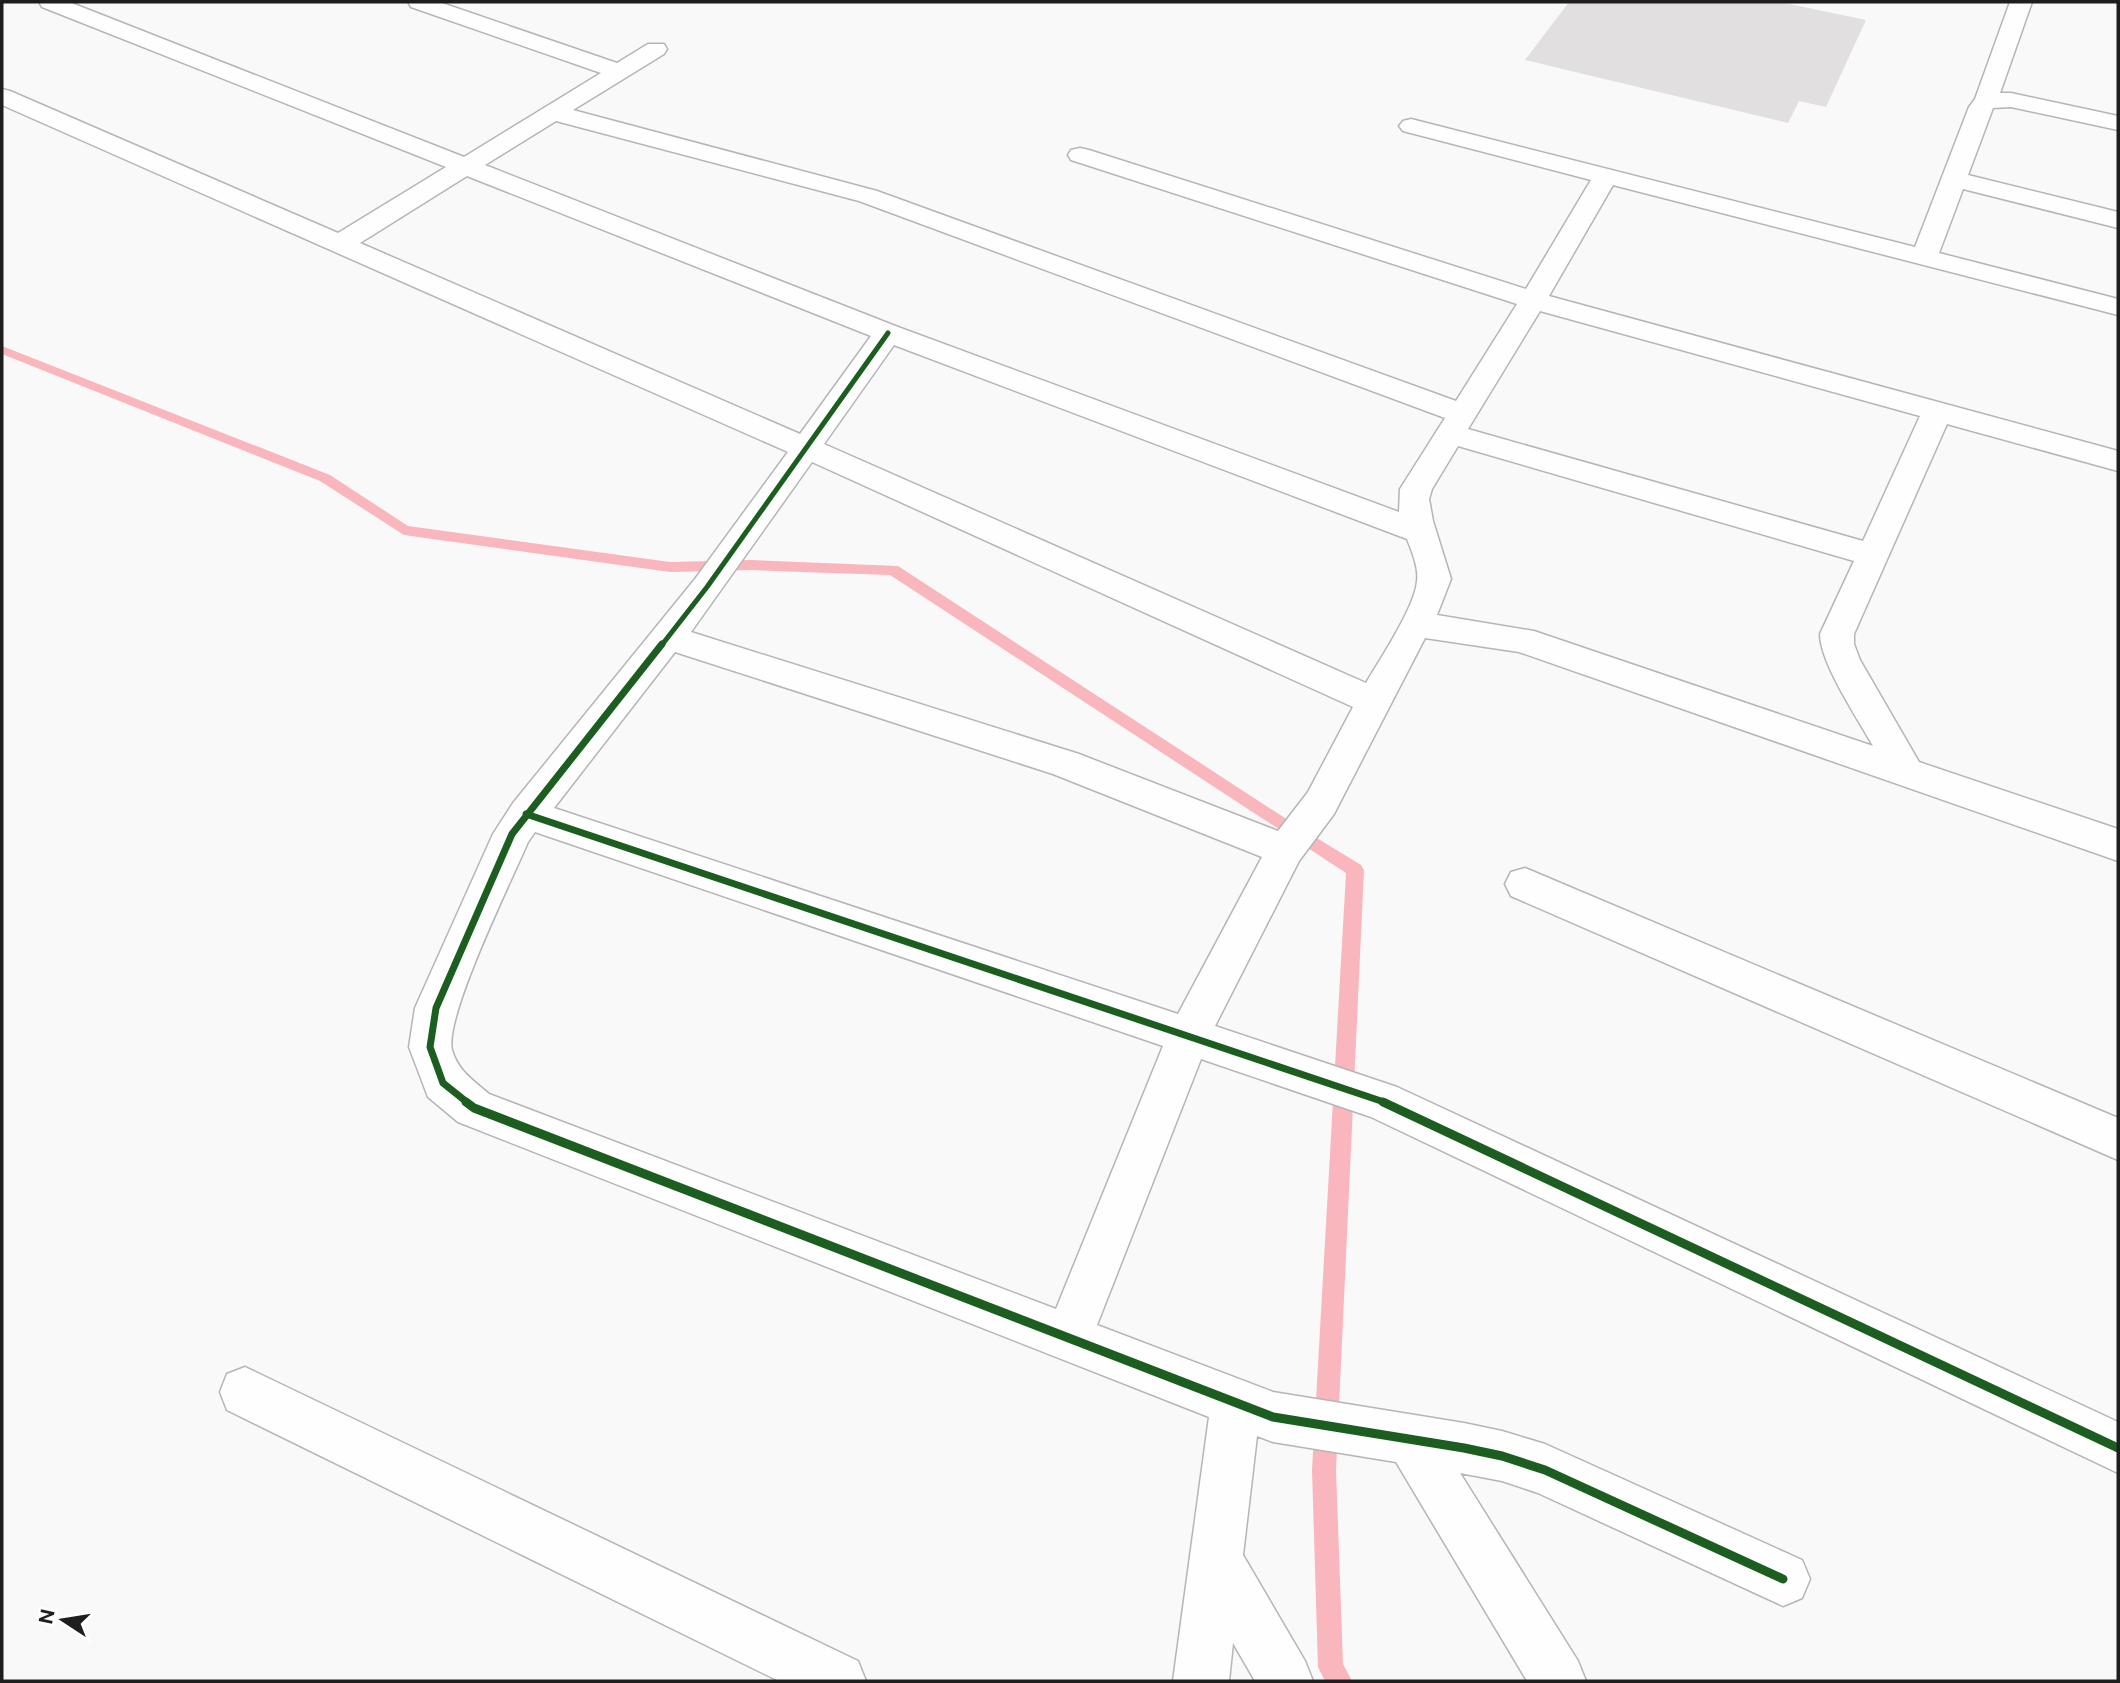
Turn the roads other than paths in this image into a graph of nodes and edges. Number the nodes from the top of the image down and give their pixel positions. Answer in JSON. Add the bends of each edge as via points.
{"nodes":[{"id":1,"x":50,"y":2,"type":"edge"},
{"id":2,"x":419,"y":2,"type":"edge"},
{"id":3,"x":2021,"y":2,"type":"edge"},
{"id":4,"x":656,"y":49,"type":"dead end"},
{"id":5,"x":620,"y":72,"type":"junction"},
{"id":6,"x":2,"y":96,"type":"edge"},
{"id":7,"x":1986,"y":101,"type":"junction"},
{"id":8,"x":555,"y":113,"type":"junction"},
{"id":9,"x":2118,"y":124,"type":"edge"},
{"id":10,"x":1411,"y":126,"type":"dead end"},
{"id":11,"x":1080,"y":155,"type":"dead end"},
{"id":12,"x":467,"y":167,"type":"junction"},
{"id":13,"x":1606,"y":176,"type":"junction"},
{"id":14,"x":1953,"y":179,"type":"junction"},
{"id":15,"x":2118,"y":220,"type":"edge"},
{"id":16,"x":339,"y":244,"type":"junction"},
{"id":17,"x":1924,"y":257,"type":"junction"},
{"id":18,"x":1533,"y":300,"type":"junction"},
{"id":19,"x":2118,"y":307,"type":"edge"},
{"id":20,"x":896,"y":336,"type":"junction"},
{"id":21,"x":1937,"y":412,"type":"junction"},
{"id":22,"x":1457,"y":424,"type":"junction"},
{"id":23,"x":817,"y":453,"type":"junction"},
{"id":24,"x":2118,"y":461,"type":"edge"},
{"id":25,"x":1422,"y":533,"type":"junction"},
{"id":26,"x":1873,"y":555,"type":"junction"},
{"id":27,"x":1416,"y":624,"type":"junction"},
{"id":28,"x":668,"y":637,"type":"junction"},
{"id":29,"x":1375,"y":702,"type":"junction"},
{"id":30,"x":1906,"y":772,"type":"junction"},
{"id":31,"x":526,"y":814,"type":"junction"},
{"id":32,"x":2118,"y":845,"type":"edge"},
{"id":33,"x":1288,"y":846,"type":"junction"},
{"id":34,"x":1525,"y":884,"type":"dead end"},
{"id":35,"x":1189,"y":1035,"type":"junction"},
{"id":36,"x":2118,"y":1139,"type":"edge"},
{"id":37,"x":1068,"y":1338,"type":"junction"},
{"id":38,"x":245,"y":1392,"type":"dead end"},
{"id":39,"x":1254,"y":1409,"type":"junction"},
{"id":40,"x":1395,"y":1437,"type":"junction"},
{"id":41,"x":2118,"y":1448,"type":"edge"},
{"id":42,"x":1217,"y":1561,"type":"junction"},
{"id":43,"x":1783,"y":1579,"type":"dead end"},
{"id":44,"x":838,"y":1681,"type":"edge"},
{"id":45,"x":1201,"y":1681,"type":"edge"},
{"id":46,"x":1285,"y":1681,"type":"edge"},
{"id":47,"x":1558,"y":1681,"type":"edge"}],
"edges":[{"from":1,"to":12,"type":"street"},
{"from":2,"to":5,"type":"street"},
{"from":3,"to":7,"type":"street"},
{"from":4,"to":5,"type":"street"},
{"from":5,"to":8,"type":"street"},
{"from":6,"to":16,"type":"street"},
{"from":7,"to":9,"type":"street","via":[[2011,100]]},
{"from":7,"to":14,"type":"street"},
{"from":8,"to":12,"type":"street"},
{"from":8,"to":22,"type":"street","via":[[867,196]]},
{"from":10,"to":13,"type":"street"},
{"from":11,"to":18,"type":"street"},
{"from":12,"to":16,"type":"street"},
{"from":12,"to":20,"type":"street"},
{"from":13,"to":17,"type":"street"},
{"from":13,"to":18,"type":"street"},
{"from":14,"to":15,"type":"street"},
{"from":14,"to":17,"type":"street"},
{"from":16,"to":23,"type":"street"},
{"from":17,"to":19,"type":"street"},
{"from":18,"to":21,"type":"street"},
{"from":18,"to":22,"type":"street"},
{"from":20,"to":23,"type":"street"},
{"from":20,"to":25,"type":"street"},
{"from":21,"to":24,"type":"street"},
{"from":21,"to":26,"type":"street"},
{"from":22,"to":25,"type":"street","via":[[1412,497]]},
{"from":22,"to":26,"type":"street"},
{"from":23,"to":28,"type":"street","via":[[744,536]]},
{"from":23,"to":29,"type":"street"},
{"from":25,"to":27,"type":"street","via":[[1434,581]]},
{"from":26,"to":30,"type":"street","via":[[1837,634],[1837,644]]},
{"from":27,"to":29,"type":"street"},
{"from":27,"to":30,"type":"street","via":[[1522,640]]},
{"from":28,"to":31,"type":"street"},
{"from":28,"to":33,"type":"street","via":[[1066,764]]},
{"from":29,"to":33,"type":"street","via":[[1321,803]]},
{"from":30,"to":32,"type":"street"},
{"from":31,"to":35,"type":"street"},
{"from":31,"to":37,"type":"street","via":[[501,858],[436,1008],[430,1047],[443,1083],[474,1108]]},
{"from":33,"to":35,"type":"street"},
{"from":34,"to":36,"type":"street"},
{"from":35,"to":37,"type":"street"},
{"from":35,"to":41,"type":"street","via":[[1382,1101]]},
{"from":37,"to":39,"type":"street"},
{"from":38,"to":44,"type":"street"},
{"from":39,"to":40,"type":"street"},
{"from":39,"to":42,"type":"street"},
{"from":40,"to":43,"type":"street","via":[[1502,1456],[1545,1470]]},
{"from":40,"to":47,"type":"street"},
{"from":42,"to":45,"type":"street"},
{"from":42,"to":46,"type":"street"}]}
